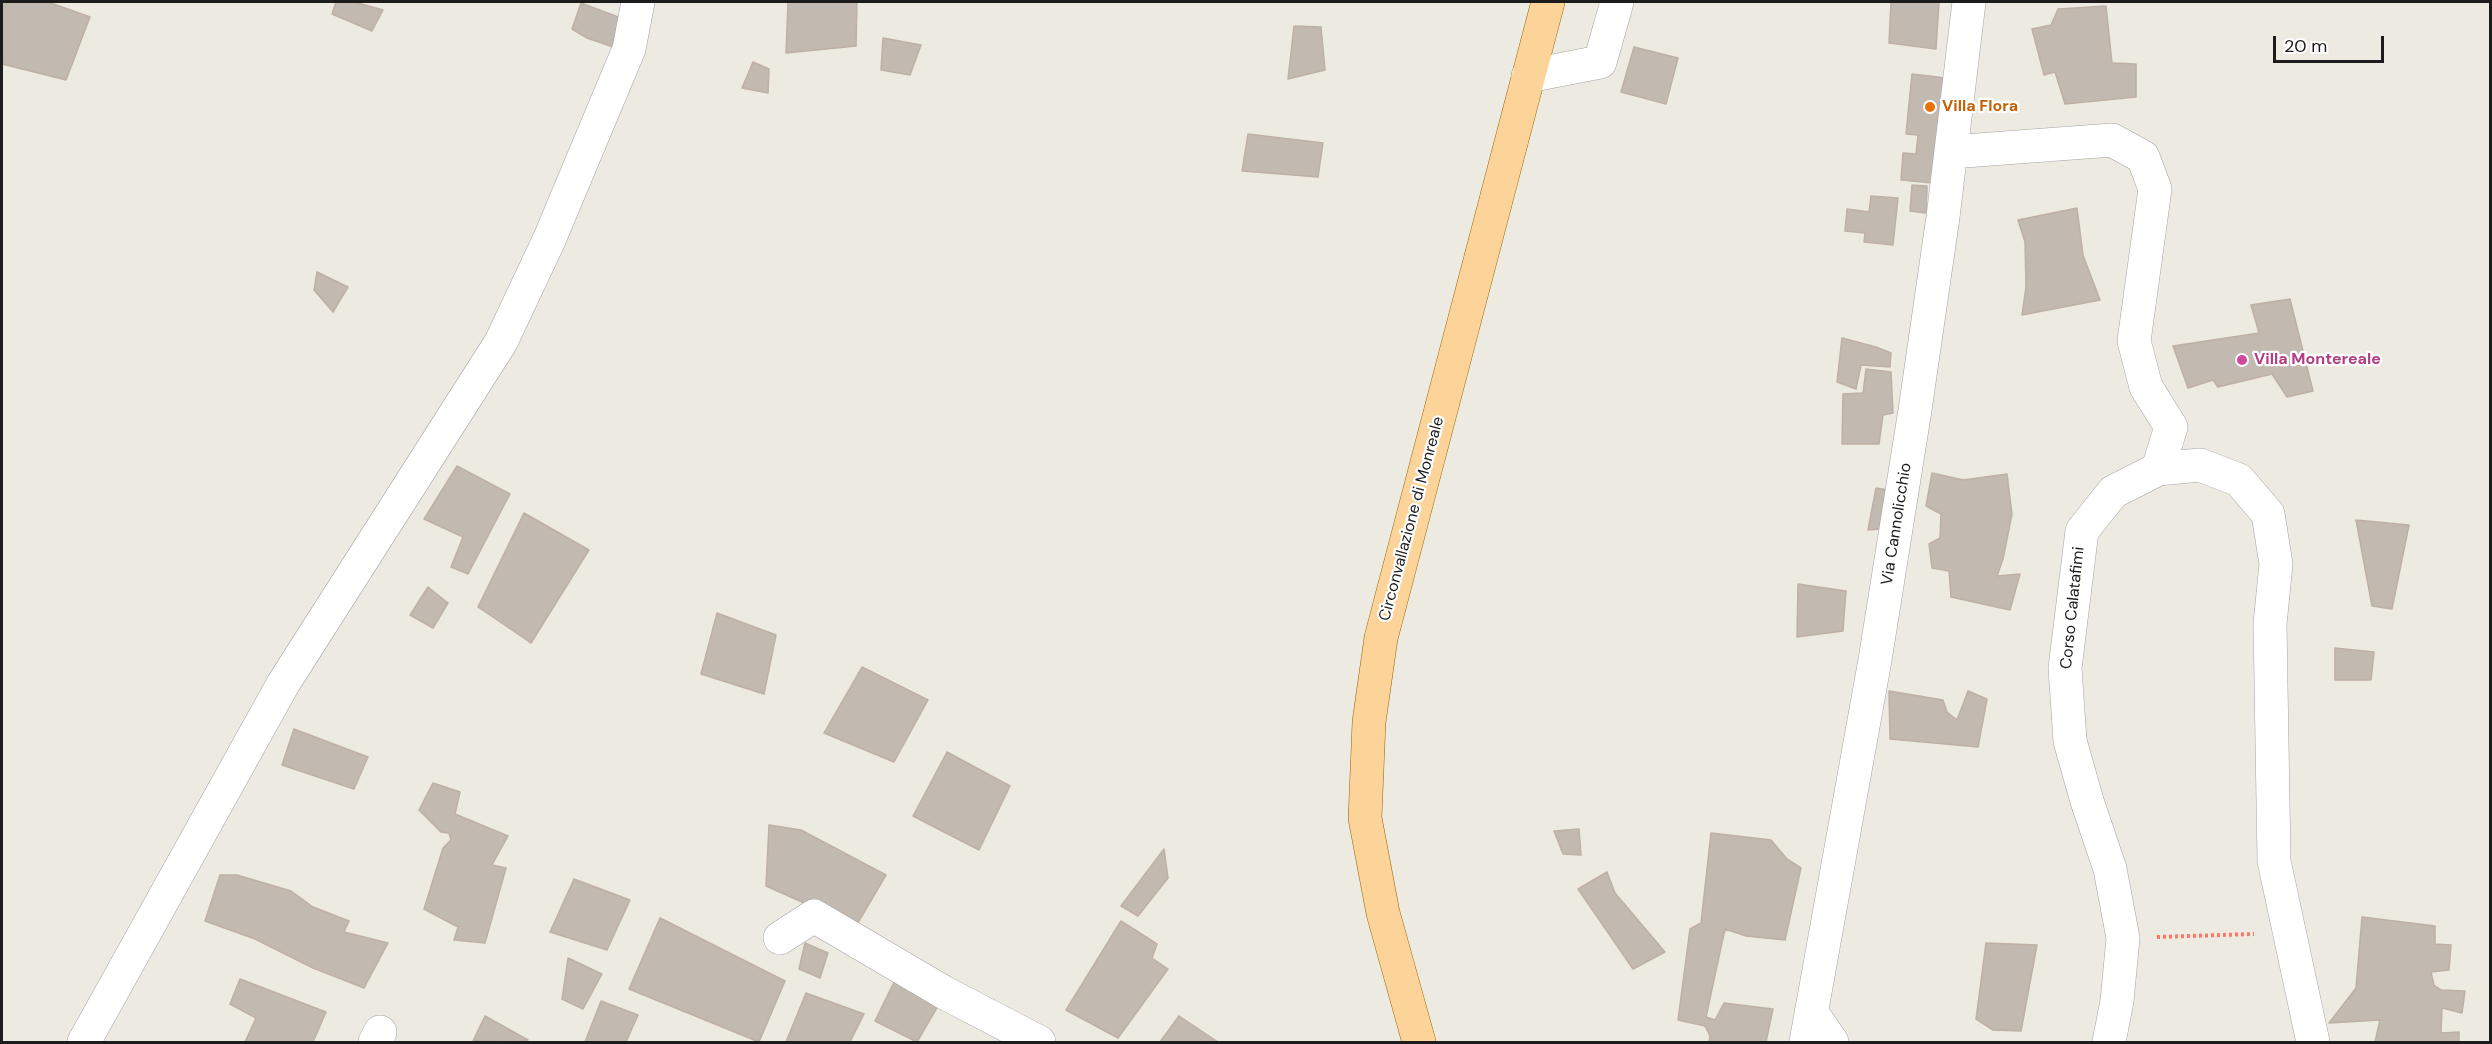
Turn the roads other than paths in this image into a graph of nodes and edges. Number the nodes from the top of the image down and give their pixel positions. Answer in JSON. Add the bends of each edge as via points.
{"nodes":[{"id":1,"x":638,"y":2,"type":"edge"},
{"id":2,"x":1548,"y":2,"type":"edge"},
{"id":3,"x":1617,"y":2,"type":"edge"},
{"id":4,"x":1969,"y":2,"type":"edge"},
{"id":5,"x":1528,"y":76,"type":"junction"},
{"id":6,"x":1951,"y":152,"type":"junction"},
{"id":7,"x":2158,"y":470,"type":"junction"},
{"id":8,"x":780,"y":938,"type":"dead end"},
{"id":9,"x":1808,"y":1027,"type":"edge"},
{"id":10,"x":84,"y":1042,"type":"edge"},
{"id":11,"x":1039,"y":1042,"type":"edge"},
{"id":12,"x":1419,"y":1042,"type":"edge"},
{"id":13,"x":1832,"y":1042,"type":"edge"},
{"id":14,"x":2109,"y":1042,"type":"edge"},
{"id":15,"x":2313,"y":1042,"type":"edge"}],
"edges":[{"from":1,"to":10,"type":"street","via":[[628,49],[549,240],[501,342],[283,684]]},
{"from":2,"to":5,"type":"main road","name":"Circonvallazione di Monreale"},
{"from":3,"to":5,"type":"street","via":[[1600,62]]},
{"from":4,"to":6,"type":"street","name":"Via Cannolicchio"},
{"from":5,"to":12,"type":"main road","name":"Circonvallazione di Monreale","via":[[1381,638],[1369,722],[1365,818],[1383,913]]},
{"from":6,"to":7,"type":"street","via":[[2112,140],[2143,157],[2155,189],[2134,341],[2146,387],[2171,427]]},
{"from":6,"to":9,"type":"street","name":"Via Cannolicchio","via":[[1875,660]]},
{"from":7,"to":14,"type":"street","name":"Corso Calatafimi","via":[[2113,492],[2082,531],[2065,668],[2070,741],[2110,869],[2123,938]]},
{"from":7,"to":15,"type":"street","name":"Corso Calatafimi","via":[[2200,465],[2239,480],[2268,514],[2276,564],[2270,624],[2274,861]]},
{"from":8,"to":11,"type":"street","via":[[814,916],[945,993]]},
{"from":9,"to":13,"type":"street"}]}
